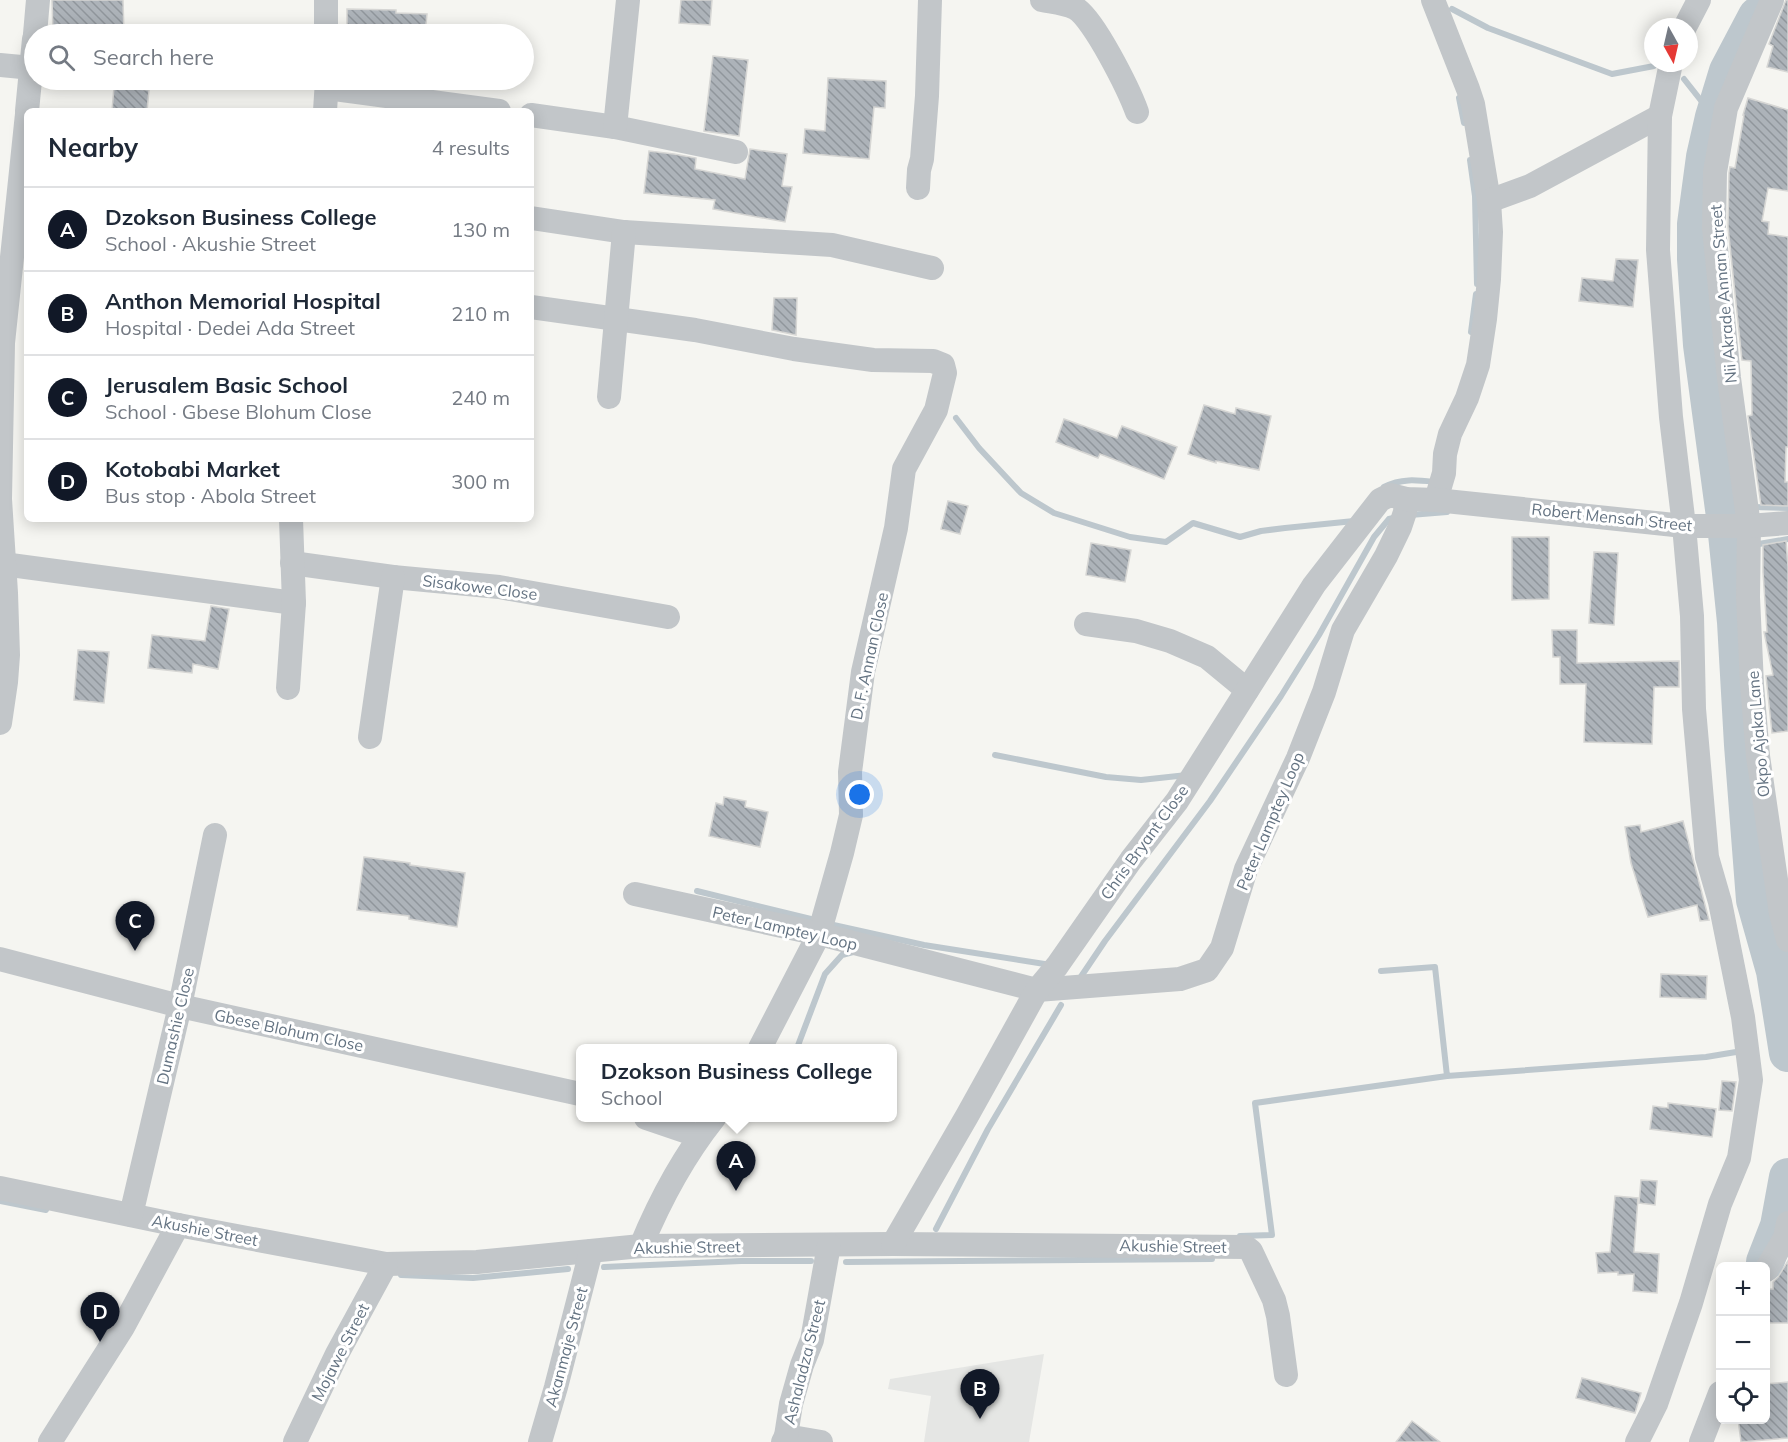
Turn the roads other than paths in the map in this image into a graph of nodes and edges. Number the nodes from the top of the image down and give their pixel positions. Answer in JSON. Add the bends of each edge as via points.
{"nodes":[{"id":1,"x":38,"y":0,"type":"edge"},
{"id":2,"x":326,"y":0,"type":"edge"},
{"id":3,"x":628,"y":0,"type":"edge"},
{"id":4,"x":930,"y":0,"type":"edge"},
{"id":5,"x":1042,"y":0,"type":"edge"},
{"id":6,"x":1433,"y":0,"type":"edge"},
{"id":7,"x":1699,"y":0,"type":"edge"},
{"id":8,"x":1772,"y":0,"type":"edge"},
{"id":9,"x":1690,"y":18,"type":"edge"},
{"id":10,"x":36,"y":24,"type":"edge"},
{"id":11,"x":326,"y":24,"type":"edge"},
{"id":12,"x":0,"y":65,"type":"edge"},
{"id":13,"x":24,"y":67,"type":"edge"},
{"id":14,"x":1669,"y":72,"type":"edge"},
{"id":15,"x":30,"y":90,"type":"edge"},
{"id":16,"x":326,"y":93,"type":"edge"},
{"id":17,"x":27,"y":108,"type":"edge"},
{"id":18,"x":470,"y":108,"type":"edge"},
{"id":19,"x":1137,"y":112,"type":"dead end"},
{"id":20,"x":534,"y":115,"type":"edge"},
{"id":21,"x":1660,"y":116,"type":"junction"},
{"id":22,"x":615,"y":127,"type":"junction"},
{"id":23,"x":24,"y":141,"type":"edge"},
{"id":24,"x":736,"y":152,"type":"dead end"},
{"id":25,"x":918,"y":188,"type":"dead end"},
{"id":26,"x":1489,"y":201,"type":"junction"},
{"id":27,"x":534,"y":218,"type":"edge"},
{"id":28,"x":624,"y":232,"type":"junction"},
{"id":29,"x":932,"y":268,"type":"dead end"},
{"id":30,"x":534,"y":307,"type":"edge"},
{"id":31,"x":617,"y":319,"type":"junction"},
{"id":32,"x":609,"y":397,"type":"dead end"},
{"id":33,"x":1406,"y":499,"type":"junction"},
{"id":34,"x":1436,"y":500,"type":"junction"},
{"id":35,"x":291,"y":522,"type":"edge"},
{"id":36,"x":1788,"y":524,"type":"edge"},
{"id":37,"x":1684,"y":526,"type":"junction"},
{"id":38,"x":1749,"y":526,"type":"junction"},
{"id":39,"x":292,"y":563,"type":"junction"},
{"id":40,"x":3,"y":564,"type":"junction"},
{"id":41,"x":393,"y":577,"type":"junction"},
{"id":42,"x":294,"y":603,"type":"junction"},
{"id":43,"x":668,"y":617,"type":"dead end"},
{"id":44,"x":1086,"y":624,"type":"dead end"},
{"id":45,"x":288,"y":688,"type":"dead end"},
{"id":46,"x":1247,"y":690,"type":"junction"},
{"id":47,"x":0,"y":723,"type":"edge"},
{"id":48,"x":370,"y":737,"type":"dead end"},
{"id":49,"x":215,"y":835,"type":"dead end"},
{"id":50,"x":635,"y":894,"type":"dead end"},
{"id":51,"x":819,"y":934,"type":"junction"},
{"id":52,"x":1788,"y":940,"type":"edge"},
{"id":53,"x":0,"y":959,"type":"edge"},
{"id":54,"x":1037,"y":990,"type":"junction"},
{"id":55,"x":180,"y":1006,"type":"junction"},
{"id":56,"x":762,"y":1044,"type":"edge"},
{"id":57,"x":576,"y":1093,"type":"edge"},
{"id":58,"x":658,"y":1122,"type":"edge"},
{"id":59,"x":711,"y":1122,"type":"edge"},
{"id":60,"x":699,"y":1136,"type":"junction"},
{"id":61,"x":0,"y":1188,"type":"edge"},
{"id":62,"x":131,"y":1215,"type":"junction"},
{"id":63,"x":1788,"y":1223,"type":"edge"},
{"id":64,"x":178,"y":1225,"type":"junction"},
{"id":65,"x":893,"y":1244,"type":"junction"},
{"id":66,"x":829,"y":1245,"type":"junction"},
{"id":67,"x":641,"y":1246,"type":"junction"},
{"id":68,"x":591,"y":1251,"type":"junction"},
{"id":69,"x":1770,"y":1263,"type":"edge"},
{"id":70,"x":386,"y":1264,"type":"junction"},
{"id":71,"x":1286,"y":1375,"type":"dead end"},
{"id":72,"x":1716,"y":1403,"type":"edge"},
{"id":73,"x":784,"y":1439,"type":"edge"},
{"id":74,"x":50,"y":1442,"type":"edge"},
{"id":75,"x":295,"y":1442,"type":"edge"},
{"id":76,"x":540,"y":1442,"type":"edge"},
{"id":77,"x":821,"y":1442,"type":"edge"},
{"id":78,"x":1637,"y":1442,"type":"edge"},
{"id":79,"x":1701,"y":1442,"type":"edge"}],
"edges":[{"from":1,"to":10,"type":"street"},
{"from":2,"to":11,"type":"street"},
{"from":3,"to":22,"type":"street"},
{"from":4,"to":25,"type":"street","via":[[927,96]]},
{"from":5,"to":19,"type":"street","via":[[1074,8],[1087,17]]},
{"from":6,"to":26,"type":"street","via":[[1473,104]]},
{"from":7,"to":9,"type":"street"},
{"from":8,"to":38,"type":"street","name":"Nii Akrade Annan Street","via":[[1726,108],[1715,172],[1714,228]]},
{"from":12,"to":13,"type":"street"},
{"from":14,"to":21,"type":"street"},
{"from":15,"to":17,"type":"street"},
{"from":16,"to":18,"type":"street"},
{"from":20,"to":22,"type":"street"},
{"from":21,"to":26,"type":"street","via":[[1530,186]]},
{"from":21,"to":37,"type":"street","via":[[1658,250]]},
{"from":22,"to":24,"type":"street"},
{"from":23,"to":40,"type":"street","via":[[3,343]]},
{"from":26,"to":34,"type":"street","via":[[1489,279],[1478,365],[1450,434]]},
{"from":27,"to":28,"type":"street"},
{"from":28,"to":29,"type":"street","via":[[832,245]]},
{"from":28,"to":31,"type":"street"},
{"from":30,"to":31,"type":"street"},
{"from":31,"to":32,"type":"street"},
{"from":31,"to":51,"type":"street","name":"D. F. Annan Close","via":[[873,360],[943,364],[945,373],[936,410],[904,469],[896,528],[862,672],[850,772],[851,815]]},
{"from":33,"to":34,"type":"street","name":"Chris Bryant Close"},
{"from":33,"to":46,"type":"street","name":"Chris Bryant Close","via":[[1390,495],[1380,500],[1314,585]]},
{"from":33,"to":54,"type":"street","name":"Peter Lamptey Loop","via":[[1400,527],[1343,630],[1298,758],[1246,869],[1222,948],[1207,970],[1180,979]]},
{"from":34,"to":37,"type":"street","name":"Robert Mensah Street"},
{"from":35,"to":39,"type":"street"},
{"from":36,"to":38,"type":"street","name":"Robert Mensah Street"},
{"from":37,"to":38,"type":"street","name":"Robert Mensah Street"},
{"from":37,"to":78,"type":"street","via":[[1707,857],[1743,1017],[1751,1080],[1739,1158],[1720,1204],[1656,1404]]},
{"from":38,"to":52,"type":"street","name":"Okpo Ajaka Lane","via":[[1748,597],[1758,756]]},
{"from":39,"to":41,"type":"street","name":"Sisakowe Close"},
{"from":39,"to":42,"type":"street"},
{"from":40,"to":42,"type":"street"},
{"from":40,"to":47,"type":"street","via":[[8,655]]},
{"from":41,"to":43,"type":"street","name":"Sisakowe Close","via":[[499,586]]},
{"from":41,"to":48,"type":"street"},
{"from":42,"to":45,"type":"street"},
{"from":44,"to":46,"type":"street","via":[[1170,641],[1207,657]]},
{"from":46,"to":54,"type":"street","name":"Chris Bryant Close","via":[[1177,801]]},
{"from":49,"to":55,"type":"street","name":"Dumashie Close"},
{"from":50,"to":51,"type":"street","name":"Peter Lamptey Loop"},
{"from":51,"to":54,"type":"street","name":"Peter Lamptey Loop"},
{"from":51,"to":56,"type":"street","name":"D. F. Annan Close"},
{"from":53,"to":55,"type":"street","name":"Gbese Blohum Close"},
{"from":54,"to":65,"type":"street","name":"Chris Bryant Close"},
{"from":55,"to":57,"type":"street","name":"Gbese Blohum Close"},
{"from":55,"to":62,"type":"street","name":"Dumashie Close"},
{"from":58,"to":60,"type":"street"},
{"from":59,"to":60,"type":"street"},
{"from":60,"to":67,"type":"street","via":[[673,1178]]},
{"from":61,"to":62,"type":"street","name":"Akushie Street"},
{"from":62,"to":64,"type":"street","name":"Akushie Street"},
{"from":63,"to":69,"type":"street","via":[[1785,1238]]},
{"from":64,"to":70,"type":"street","name":"Akushie Street"},
{"from":64,"to":74,"type":"street","via":[[123,1327]]},
{"from":65,"to":66,"type":"street","name":"Akushie Street"},
{"from":65,"to":71,"type":"street","name":"Akushie Street","via":[[1246,1247],[1274,1300]]},
{"from":66,"to":67,"type":"street","name":"Akushie Street"},
{"from":66,"to":73,"type":"street","name":"Ashaladza Street","via":[[812,1340]]},
{"from":67,"to":68,"type":"street","name":"Akushie Street"},
{"from":68,"to":70,"type":"street","name":"Akushie Street","via":[[477,1262]]},
{"from":68,"to":76,"type":"street","name":"Akanmaje Street"},
{"from":70,"to":75,"type":"street","name":"Mojawe Street"},
{"from":72,"to":79,"type":"street"},
{"from":73,"to":77,"type":"street"}]}
